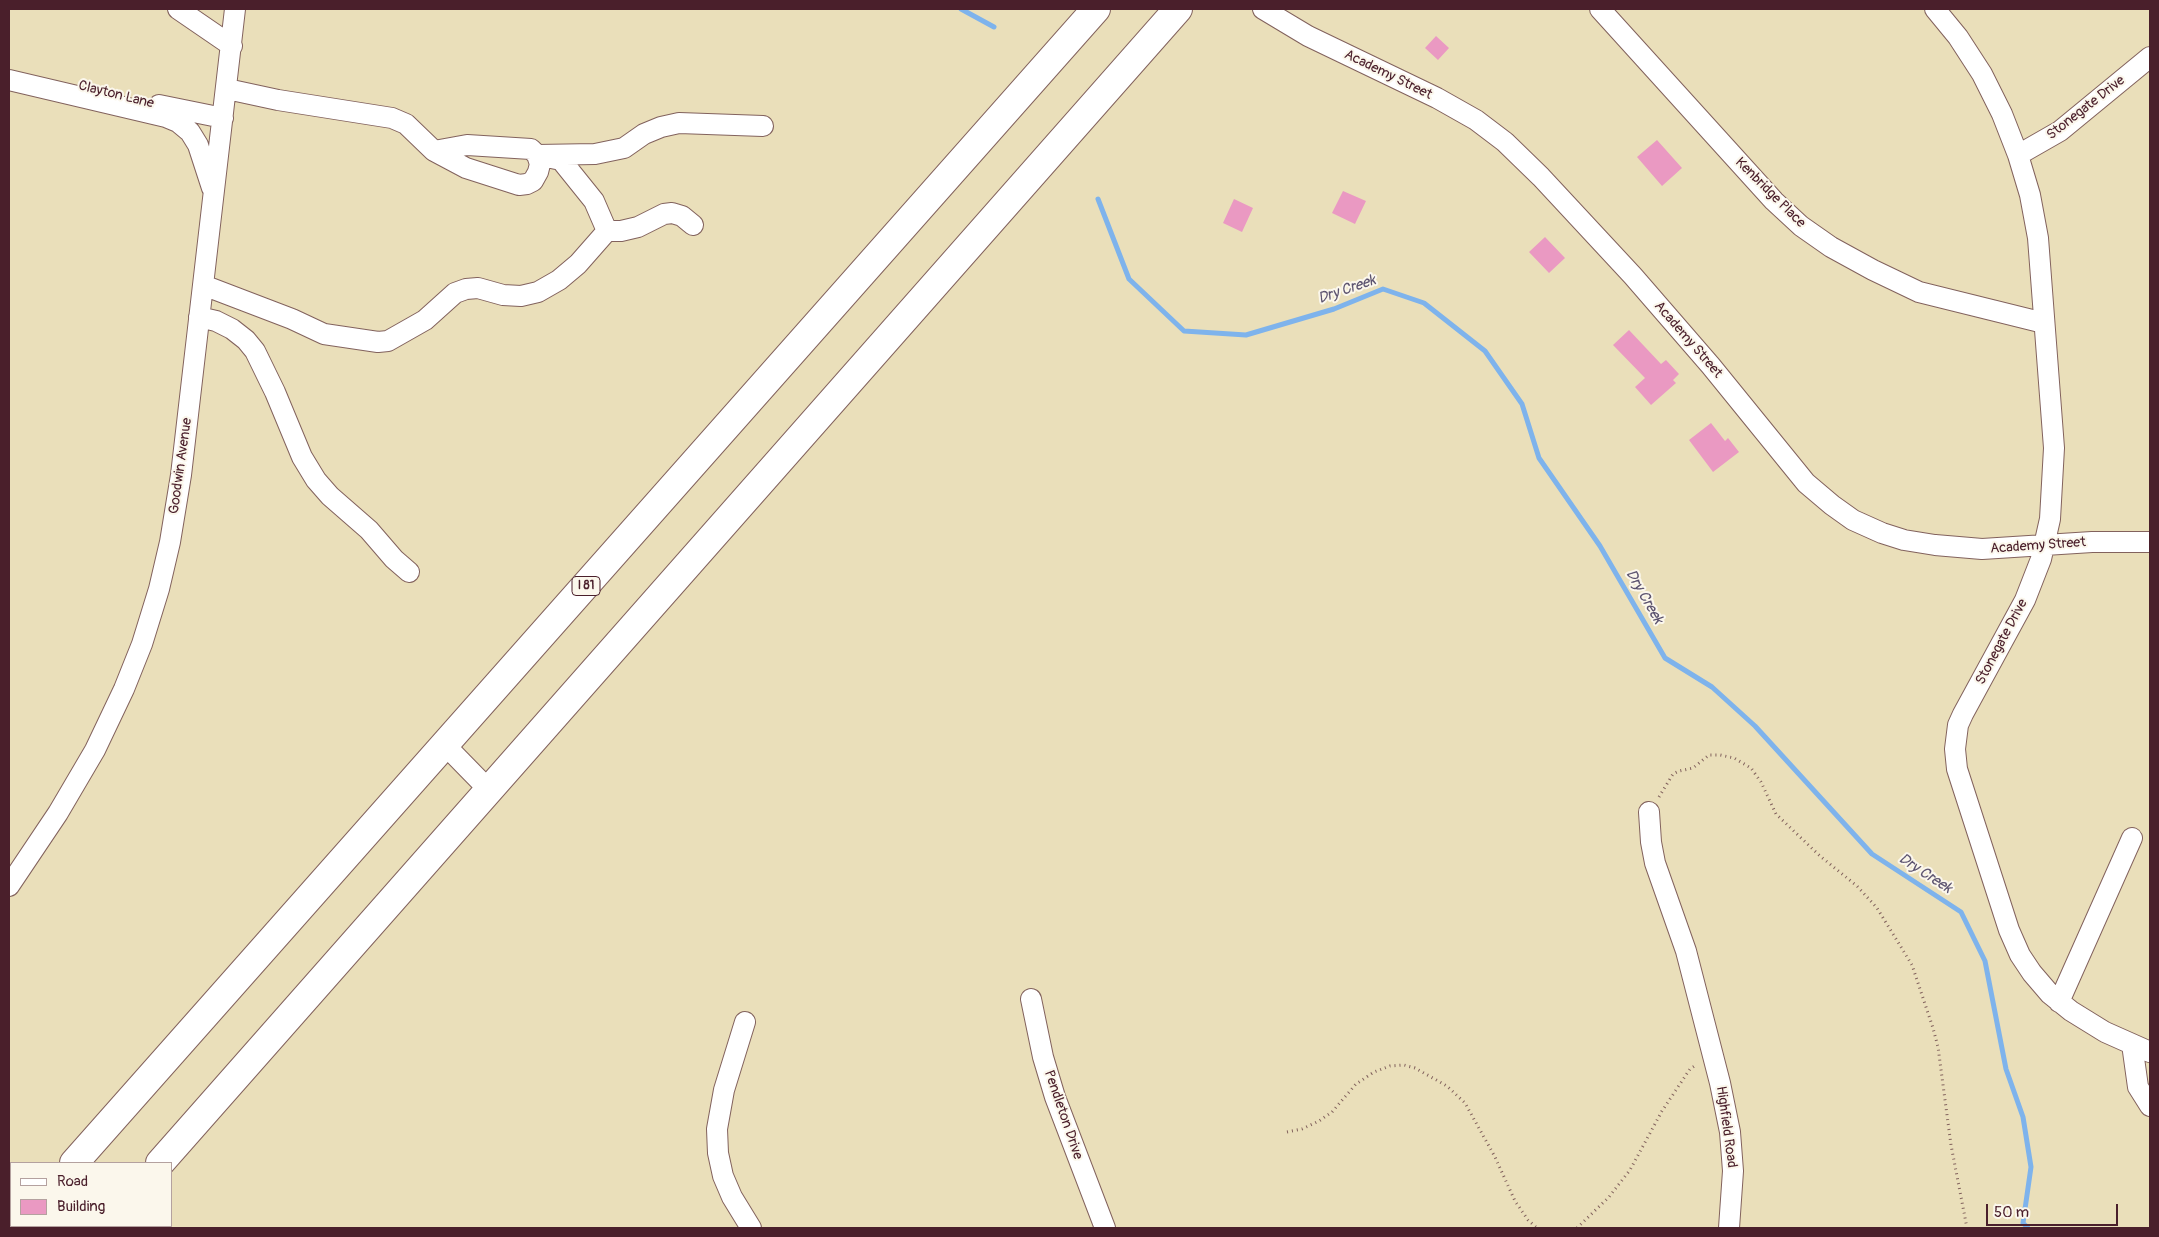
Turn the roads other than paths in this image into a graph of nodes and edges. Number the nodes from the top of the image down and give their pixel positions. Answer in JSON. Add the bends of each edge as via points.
{"nodes":[{"id":1,"x":178,"y":9,"type":"edge"},
{"id":2,"x":235,"y":9,"type":"edge"},
{"id":3,"x":1096,"y":9,"type":"edge"},
{"id":4,"x":1263,"y":9,"type":"edge"},
{"id":5,"x":1600,"y":9,"type":"edge"},
{"id":6,"x":1936,"y":9,"type":"edge"},
{"id":7,"x":1174,"y":13,"type":"edge"},
{"id":8,"x":232,"y":46,"type":"junction"},
{"id":9,"x":2150,"y":57,"type":"edge"},
{"id":10,"x":9,"y":68,"type":"edge"},
{"id":11,"x":9,"y":80,"type":"edge"},
{"id":12,"x":227,"y":89,"type":"junction"},
{"id":13,"x":223,"y":118,"type":"junction"},
{"id":14,"x":763,"y":126,"type":"dead end"},
{"id":15,"x":434,"y":151,"type":"junction"},
{"id":16,"x":537,"y":155,"type":"junction"},
{"id":17,"x":2018,"y":155,"type":"junction"},
{"id":18,"x":214,"y":195,"type":"junction"},
{"id":19,"x":693,"y":225,"type":"dead end"},
{"id":20,"x":607,"y":231,"type":"junction"},
{"id":21,"x":203,"y":285,"type":"junction"},
{"id":22,"x":199,"y":317,"type":"junction"},
{"id":23,"x":2044,"y":323,"type":"junction"},
{"id":24,"x":2150,"y":542,"type":"edge"},
{"id":25,"x":2044,"y":546,"type":"junction"},
{"id":26,"x":409,"y":572,"type":"dead end"},
{"id":27,"x":445,"y":745,"type":"junction"},
{"id":28,"x":489,"y":790,"type":"junction"},
{"id":29,"x":1649,"y":812,"type":"road end"},
{"id":30,"x":2132,"y":838,"type":"dead end"},
{"id":31,"x":9,"y":886,"type":"edge"},
{"id":32,"x":1031,"y":999,"type":"dead end"},
{"id":33,"x":2059,"y":1002,"type":"junction"},
{"id":34,"x":745,"y":1022,"type":"dead end"},
{"id":35,"x":2141,"y":1048,"type":"edge"},
{"id":36,"x":2150,"y":1106,"type":"edge"},
{"id":37,"x":75,"y":1162,"type":"edge"},
{"id":38,"x":161,"y":1162,"type":"edge"},
{"id":39,"x":751,"y":1228,"type":"edge"},
{"id":40,"x":1105,"y":1228,"type":"edge"},
{"id":41,"x":1729,"y":1228,"type":"edge"}],
"edges":[{"from":1,"to":8,"type":"street"},
{"from":2,"to":8,"type":"street","name":"Goodwin Avenue"},
{"from":3,"to":27,"type":"highway","number":"I 81"},
{"from":4,"to":25,"type":"street","name":"Academy Street","via":[[1308,36],[1476,120],[1505,142],[1633,276],[1806,483],[1853,520],[1904,540],[1935,545],[1982,549]]},
{"from":5,"to":23,"type":"street","name":"Kenbridge Place","via":[[1774,201],[1808,231],[1831,247],[1919,292]]},
{"from":6,"to":17,"type":"street","name":"Stonegate Drive","via":[[1982,74]]},
{"from":7,"to":28,"type":"highway"},
{"from":8,"to":12,"type":"street","name":"Goodwin Avenue"},
{"from":9,"to":17,"type":"street","name":"Stonegate Drive","via":[[2060,132]]},
{"from":10,"to":13,"type":"street","name":"Clayton Lane"},
{"from":11,"to":18,"type":"street","via":[[178,122],[190,132],[198,146]]},
{"from":12,"to":13,"type":"street","name":"Goodwin Avenue"},
{"from":12,"to":15,"type":"street","via":[[392,118],[406,124]]},
{"from":13,"to":18,"type":"street","name":"Goodwin Avenue"},
{"from":14,"to":16,"type":"street","via":[[679,123],[661,126],[613,152]]},
{"from":15,"to":16,"type":"street","via":[[467,145],[531,150]]},
{"from":15,"to":16,"type":"street","via":[[466,168],[519,185],[533,181],[540,164]]},
{"from":16,"to":20,"type":"street","via":[[561,160],[594,201]]},
{"from":17,"to":23,"type":"street","name":"Stonegate Drive","via":[[2038,238]]},
{"from":18,"to":21,"type":"street","name":"Goodwin Avenue"},
{"from":19,"to":20,"type":"street","via":[[672,213],[638,227]]},
{"from":20,"to":21,"type":"street","via":[[578,264],[538,292],[521,296],[478,288],[466,289],[455,293],[425,320],[388,341],[324,334]]},
{"from":21,"to":22,"type":"street","name":"Goodwin Avenue"},
{"from":22,"to":26,"type":"street","via":[[216,321],[246,340],[255,351],[302,457],[316,480]]},
{"from":22,"to":31,"type":"street","name":"Goodwin Avenue","via":[[170,542],[142,644],[95,750]]},
{"from":23,"to":25,"type":"street","name":"Stonegate Drive","via":[[2054,448],[2052,504]]},
{"from":24,"to":25,"type":"street","name":"Academy Street"},
{"from":25,"to":33,"type":"street","name":"Stonegate Drive","via":[[2025,600],[1962,714],[1955,749],[1957,769],[2009,930],[2032,973]]},
{"from":27,"to":28,"type":"street"},
{"from":27,"to":37,"type":"highway","number":"I 81"},
{"from":28,"to":38,"type":"highway"},
{"from":29,"to":41,"type":"street","name":"Highfield Road","via":[[1656,863],[1686,950],[1730,1132],[1732,1210]]},
{"from":30,"to":33,"type":"street"},
{"from":32,"to":40,"type":"street","name":"Pendleton Drive","via":[[1055,1097]]},
{"from":33,"to":35,"type":"street","name":"Stonegate Drive","via":[[2105,1032]]},
{"from":34,"to":39,"type":"street","via":[[724,1090],[717,1145],[723,1176]]},
{"from":35,"to":36,"type":"street","via":[[2138,1087]]}]}
